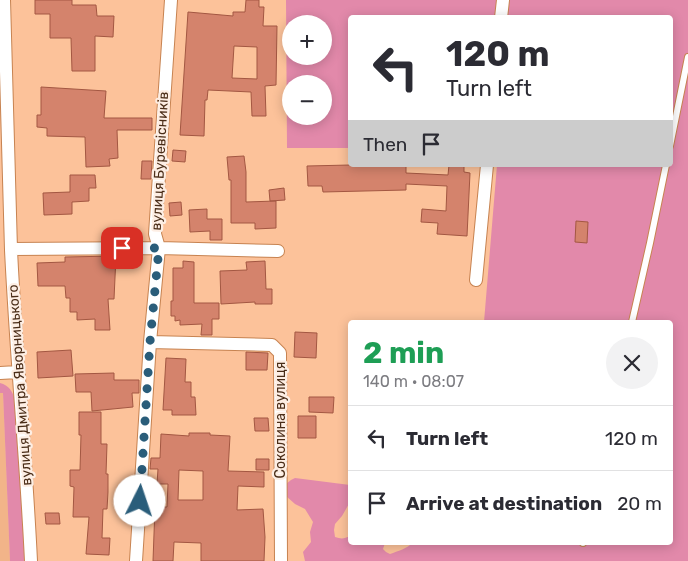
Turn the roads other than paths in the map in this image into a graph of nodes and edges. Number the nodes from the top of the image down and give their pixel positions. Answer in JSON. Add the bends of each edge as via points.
{"nodes":[{"id":1,"x":4,"y":0,"type":"edge"},
{"id":2,"x":171,"y":0,"type":"edge"},
{"id":3,"x":503,"y":0,"type":"edge"},
{"id":4,"x":501,"y":15,"type":"edge"},
{"id":5,"x":688,"y":57,"type":"edge"},
{"id":6,"x":673,"y":131,"type":"edge"},
{"id":7,"x":487,"y":167,"type":"edge"},
{"id":8,"x":666,"y":167,"type":"edge"},
{"id":9,"x":159,"y":248,"type":"junction"},
{"id":10,"x":11,"y":249,"type":"junction"},
{"id":11,"x":278,"y":251,"type":"dead end"},
{"id":12,"x":476,"y":280,"type":"dead end"},
{"id":13,"x":632,"y":320,"type":"edge"},
{"id":14,"x":150,"y":342,"type":"junction"},
{"id":15,"x":18,"y":372,"type":"junction"},
{"id":16,"x":0,"y":374,"type":"edge"},
{"id":17,"x":31,"y":561,"type":"edge"},
{"id":18,"x":136,"y":561,"type":"edge"},
{"id":19,"x":281,"y":561,"type":"edge"}],
"edges":[{"from":1,"to":10,"type":"street","name":"вулиця Дмитра Яворницького"},
{"from":2,"to":9,"type":"street","name":"вулиця Буревісників","via":[[155,234]]},
{"from":3,"to":4,"type":"street"},
{"from":5,"to":6,"type":"lane"},
{"from":7,"to":12,"type":"street"},
{"from":8,"to":13,"type":"lane"},
{"from":9,"to":10,"type":"street"},
{"from":9,"to":11,"type":"street"},
{"from":9,"to":14,"type":"street","name":"вулиця Буревісників"},
{"from":10,"to":15,"type":"street","name":"вулиця Дмитра Яворницького"},
{"from":14,"to":18,"type":"street","name":"вулиця Буревісників"},
{"from":14,"to":19,"type":"street","name":"Соколина вулиця","via":[[272,345],[280,354]]},
{"from":15,"to":16,"type":"street"},
{"from":15,"to":17,"type":"street","name":"вулиця Дмитра Яворницького"}]}
